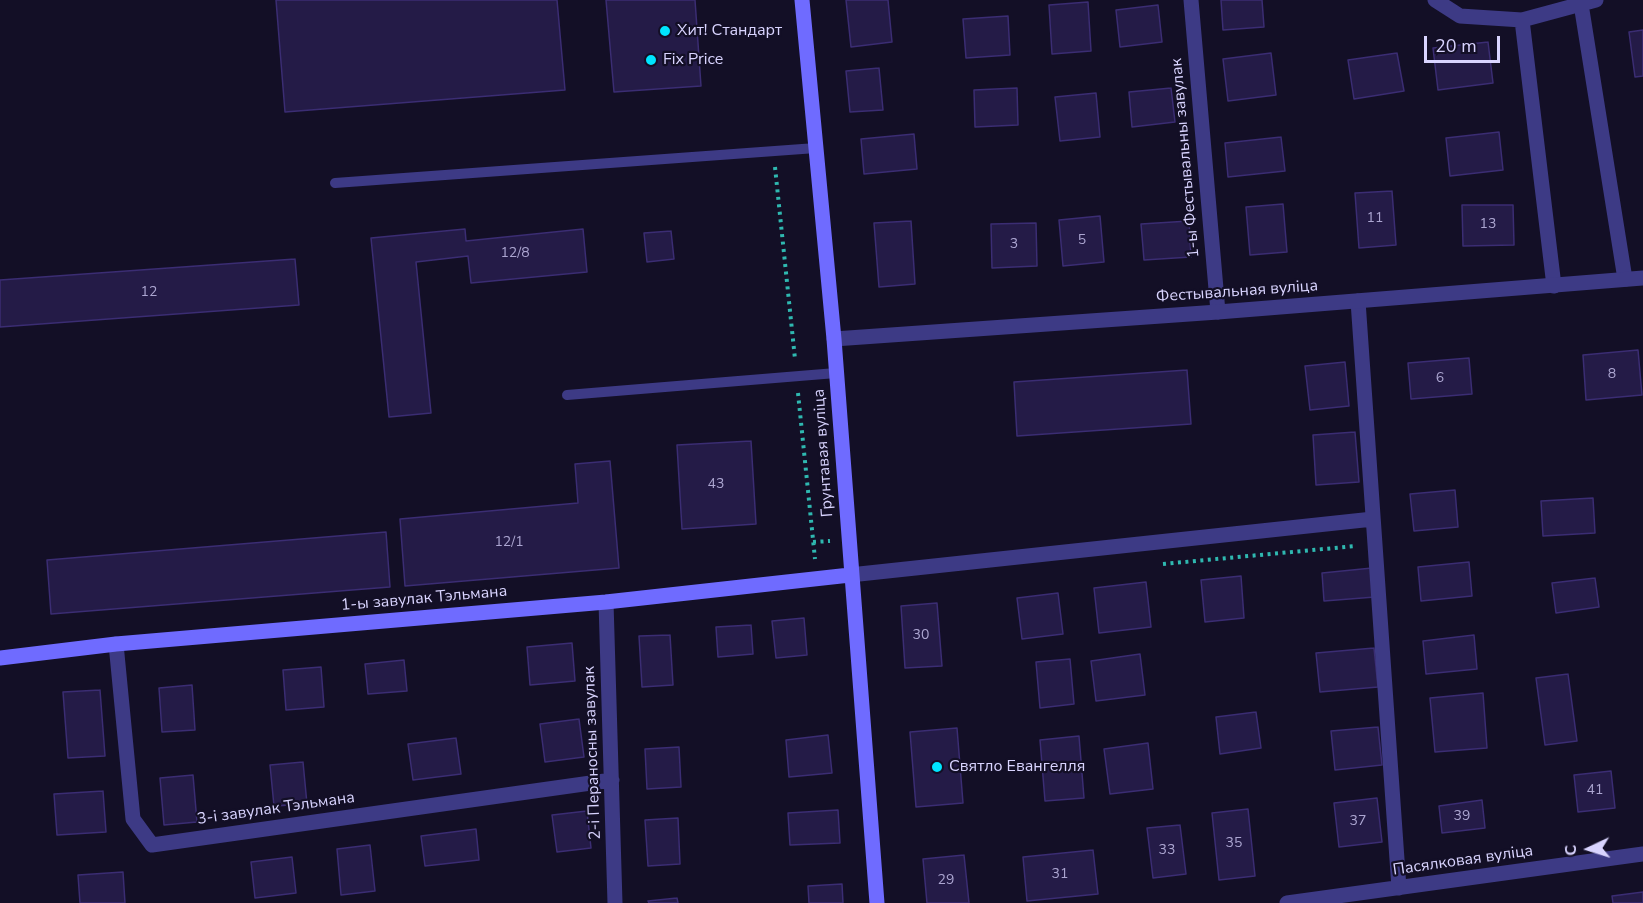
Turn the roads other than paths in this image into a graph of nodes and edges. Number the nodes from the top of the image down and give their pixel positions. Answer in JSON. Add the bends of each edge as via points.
{"nodes":[{"id":1,"x":802,"y":0,"type":"edge"},
{"id":2,"x":1191,"y":0,"type":"edge"},
{"id":3,"x":1435,"y":0,"type":"edge"},
{"id":4,"x":1589,"y":2,"type":"edge"},
{"id":5,"x":1522,"y":20,"type":"junction"},
{"id":6,"x":816,"y":148,"type":"junction"},
{"id":7,"x":335,"y":183,"type":"dead end"},
{"id":8,"x":1643,"y":278,"type":"edge"},
{"id":9,"x":1625,"y":279,"type":"junction"},
{"id":10,"x":1554,"y":286,"type":"junction"},
{"id":11,"x":1358,"y":301,"type":"junction"},
{"id":12,"x":1218,"y":312,"type":"junction"},
{"id":13,"x":834,"y":339,"type":"junction"},
{"id":14,"x":836,"y":373,"type":"junction"},
{"id":15,"x":567,"y":395,"type":"dead end"},
{"id":16,"x":1373,"y":519,"type":"junction"},
{"id":17,"x":850,"y":574,"type":"junction"},
{"id":18,"x":606,"y":602,"type":"junction"},
{"id":19,"x":116,"y":644,"type":"junction"},
{"id":20,"x":0,"y":658,"type":"edge"},
{"id":21,"x":612,"y":780,"type":"junction"},
{"id":22,"x":1643,"y":854,"type":"edge"},
{"id":23,"x":1399,"y":888,"type":"junction"},
{"id":24,"x":615,"y":903,"type":"edge"},
{"id":25,"x":877,"y":903,"type":"edge"},
{"id":26,"x":1287,"y":903,"type":"edge"}],
"edges":[{"from":1,"to":6,"type":"main road","name":"Грунтавая вуліца"},
{"from":2,"to":12,"type":"street","name":"1-ы Фестывальны завулак"},
{"from":3,"to":5,"type":"street","via":[[1460,16]]},
{"from":4,"to":5,"type":"street"},
{"from":4,"to":9,"type":"street"},
{"from":5,"to":10,"type":"street"},
{"from":6,"to":7,"type":"lane"},
{"from":6,"to":13,"type":"main road","name":"Грунтавая вуліца"},
{"from":8,"to":9,"type":"street","name":"Фестывальная вуліца"},
{"from":9,"to":10,"type":"street","name":"Фестывальная вуліца"},
{"from":10,"to":11,"type":"street","name":"Фестывальная вуліца"},
{"from":11,"to":12,"type":"street","name":"Фестывальная вуліца"},
{"from":11,"to":16,"type":"street"},
{"from":12,"to":13,"type":"street","name":"Фестывальная вуліца"},
{"from":13,"to":14,"type":"main road","name":"Грунтавая вуліца"},
{"from":14,"to":15,"type":"lane"},
{"from":14,"to":17,"type":"main road","name":"Грунтавая вуліца"},
{"from":16,"to":17,"type":"street"},
{"from":16,"to":23,"type":"street"},
{"from":17,"to":18,"type":"main road","name":"1-ы завулак Тэльмана"},
{"from":17,"to":25,"type":"main road","name":"Грунтавая вуліца"},
{"from":18,"to":19,"type":"main road","name":"1-ы завулак Тэльмана"},
{"from":18,"to":21,"type":"street","name":"2-і Пераносны завулак"},
{"from":19,"to":20,"type":"main road","name":"1-ы завулак Тэльмана"},
{"from":19,"to":21,"type":"street","name":"3-і завулак Тэльмана","via":[[132,819],[152,845]]},
{"from":21,"to":24,"type":"street","name":"2-і Пераносны завулак"},
{"from":22,"to":23,"type":"street","name":"Пасялковая вуліца"},
{"from":23,"to":26,"type":"street","name":"Пасялковая вуліца"}]}
